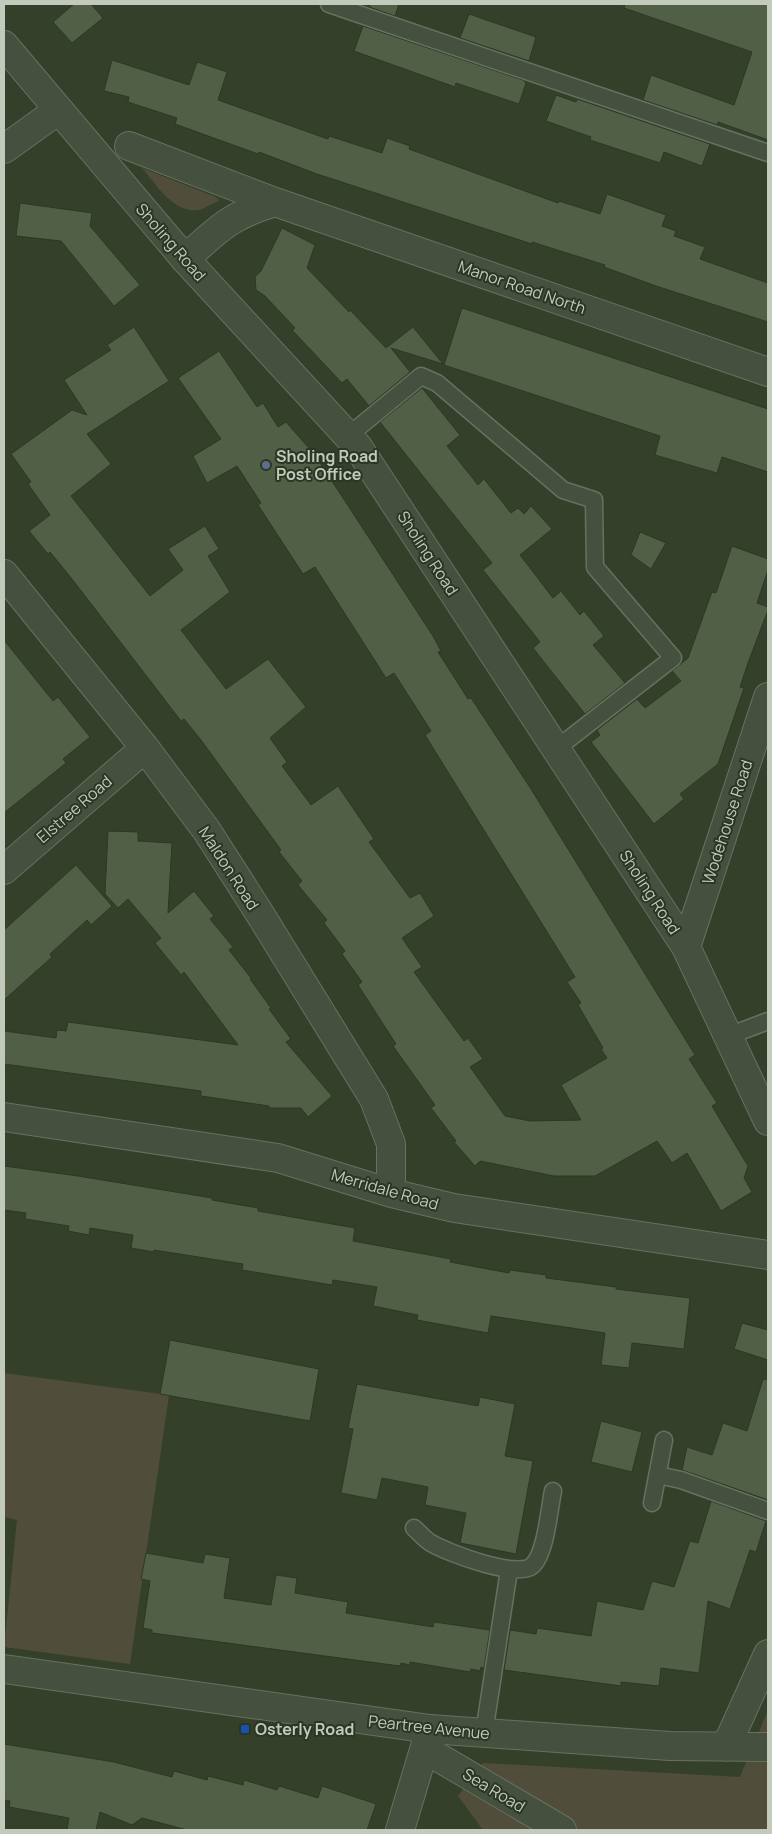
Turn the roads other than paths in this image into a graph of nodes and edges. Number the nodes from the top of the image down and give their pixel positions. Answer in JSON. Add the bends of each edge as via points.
{"nodes":[{"id":1,"x":329,"y":4,"type":"edge"},
{"id":2,"x":4,"y":45,"type":"edge"},
{"id":3,"x":58,"y":111,"type":"junction"},
{"id":4,"x":129,"y":146,"type":"dead end"},
{"id":5,"x":4,"y":150,"type":"edge"},
{"id":6,"x":768,"y":153,"type":"edge"},
{"id":7,"x":275,"y":202,"type":"junction"},
{"id":8,"x":185,"y":259,"type":"junction"},
{"id":9,"x":768,"y":372,"type":"edge"},
{"id":10,"x":348,"y":436,"type":"junction"},
{"id":11,"x":4,"y":574,"type":"edge"},
{"id":12,"x":768,"y":697,"type":"edge"},
{"id":13,"x":764,"y":725,"type":"edge"},
{"id":14,"x":145,"y":748,"type":"junction"},
{"id":15,"x":556,"y":749,"type":"junction"},
{"id":16,"x":4,"y":870,"type":"edge"},
{"id":17,"x":686,"y":947,"type":"junction"},
{"id":18,"x":768,"y":1021,"type":"edge"},
{"id":19,"x":728,"y":1036,"type":"junction"},
{"id":20,"x":4,"y":1117,"type":"edge"},
{"id":21,"x":768,"y":1121,"type":"edge"},
{"id":22,"x":391,"y":1193,"type":"junction"},
{"id":23,"x":768,"y":1255,"type":"edge"},
{"id":24,"x":664,"y":1440,"type":"dead end"},
{"id":25,"x":658,"y":1475,"type":"junction"},
{"id":26,"x":553,"y":1491,"type":"dead end"},
{"id":27,"x":652,"y":1503,"type":"dead end"},
{"id":28,"x":768,"y":1511,"type":"edge"},
{"id":29,"x":414,"y":1528,"type":"dead end"},
{"id":30,"x":509,"y":1570,"type":"junction"},
{"id":31,"x":768,"y":1654,"type":"edge"},
{"id":32,"x":4,"y":1669,"type":"edge"},
{"id":33,"x":484,"y":1733,"type":"junction"},
{"id":34,"x":428,"y":1740,"type":"junction"},
{"id":35,"x":726,"y":1747,"type":"junction"},
{"id":36,"x":768,"y":1747,"type":"edge"},
{"id":37,"x":400,"y":1830,"type":"edge"},
{"id":38,"x":562,"y":1830,"type":"edge"}],
"edges":[{"from":1,"to":6,"type":"lane"},
{"from":2,"to":3,"type":"street","name":"Sholing Road"},
{"from":3,"to":5,"type":"street"},
{"from":3,"to":8,"type":"street","name":"Sholing Road"},
{"from":4,"to":7,"type":"street","name":"Manor Road North"},
{"from":7,"to":8,"type":"street","via":[[248,210],[226,222]]},
{"from":7,"to":9,"type":"street","name":"Manor Road North"},
{"from":8,"to":10,"type":"street","name":"Sholing Road"},
{"from":10,"to":15,"type":"street","name":"Sholing Road"},
{"from":10,"to":15,"type":"lane","via":[[421,376],[437,383],[563,490],[594,500],[596,567],[673,658]]},
{"from":11,"to":14,"type":"street","name":"Maldon Road"},
{"from":12,"to":13,"type":"street","name":"Wodehouse Road"},
{"from":13,"to":17,"type":"street","name":"Wodehouse Road"},
{"from":14,"to":16,"type":"street","name":"Elstree Road"},
{"from":14,"to":22,"type":"street","name":"Maldon Road","via":[[207,831],[374,1099],[391,1144]]},
{"from":15,"to":17,"type":"street","name":"Sholing Road"},
{"from":17,"to":19,"type":"street","name":"Sholing Road"},
{"from":18,"to":19,"type":"lane"},
{"from":19,"to":21,"type":"street","name":"Sholing Road"},
{"from":20,"to":22,"type":"street","name":"Merridale Road","via":[[278,1158]]},
{"from":22,"to":23,"type":"street","name":"Merridale Road","via":[[454,1208]]},
{"from":24,"to":25,"type":"lane"},
{"from":25,"to":27,"type":"lane"},
{"from":25,"to":28,"type":"lane"},
{"from":26,"to":30,"type":"lane","via":[[540,1556],[532,1566]]},
{"from":29,"to":30,"type":"lane","via":[[430,1543]]},
{"from":30,"to":33,"type":"lane"},
{"from":31,"to":35,"type":"street"},
{"from":32,"to":34,"type":"street","name":"Peartree Avenue"},
{"from":33,"to":34,"type":"street","name":"Peartree Avenue"},
{"from":33,"to":35,"type":"street","name":"Peartree Avenue"},
{"from":34,"to":37,"type":"street"},
{"from":34,"to":38,"type":"street","name":"Sea Road"},
{"from":35,"to":36,"type":"street","name":"Peartree Avenue"}]}
